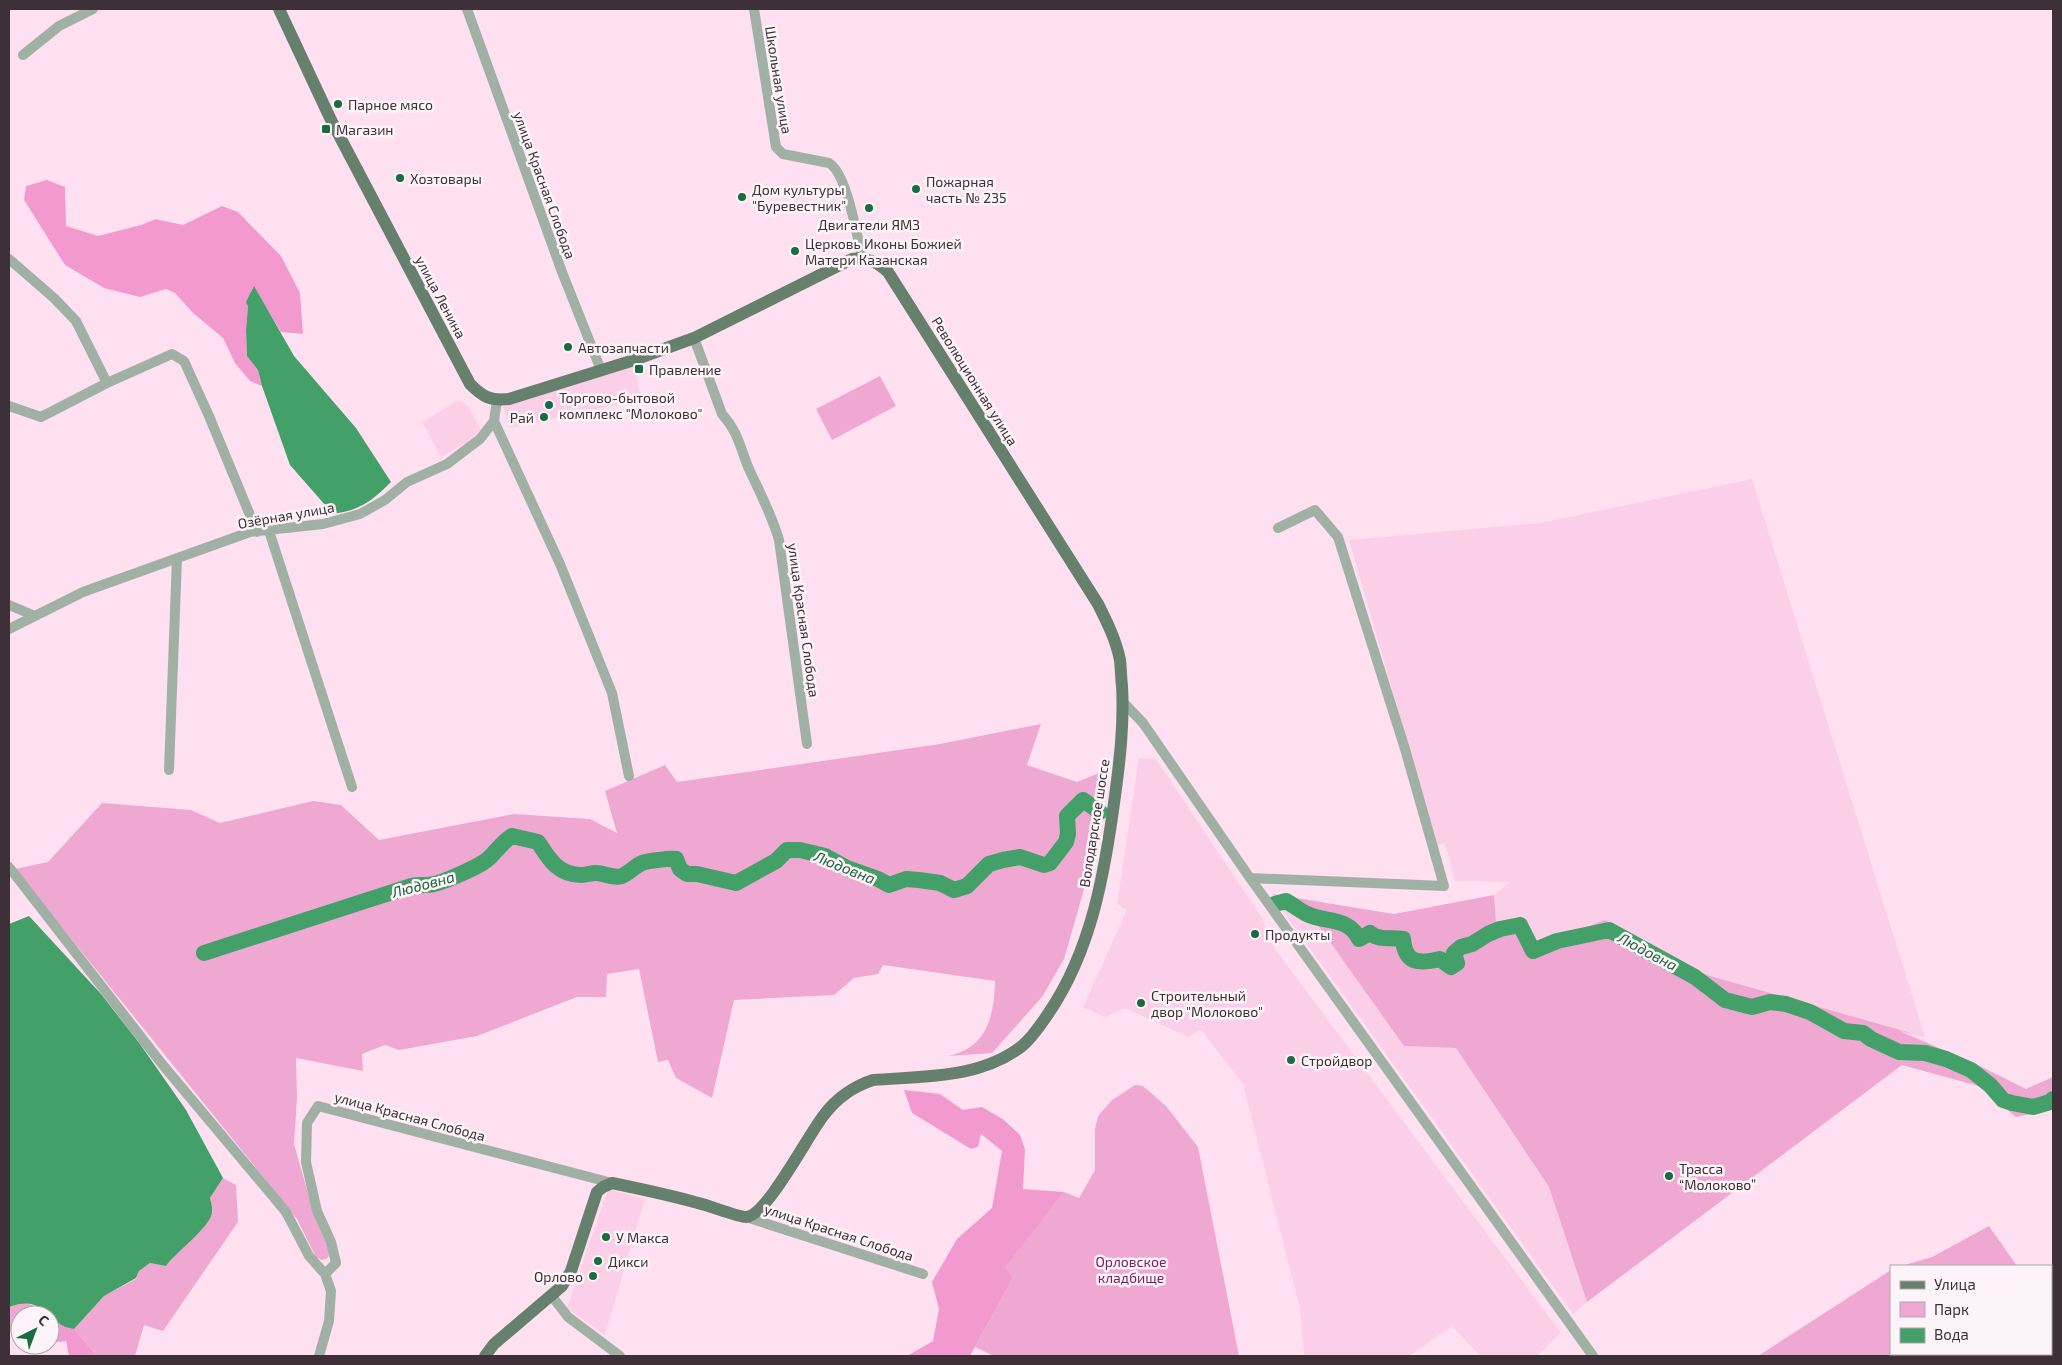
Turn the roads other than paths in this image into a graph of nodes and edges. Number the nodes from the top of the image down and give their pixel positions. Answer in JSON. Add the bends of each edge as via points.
{"nodes":[{"id":1,"x":93,"y":9,"type":"edge"},
{"id":2,"x":279,"y":9,"type":"edge"},
{"id":3,"x":467,"y":9,"type":"edge"},
{"id":4,"x":754,"y":9,"type":"edge"},
{"id":5,"x":23,"y":55,"type":"dead end"},
{"id":6,"x":862,"y":258,"type":"junction"},
{"id":7,"x":9,"y":260,"type":"edge"},
{"id":8,"x":694,"y":338,"type":"junction"},
{"id":9,"x":601,"y":370,"type":"junction"},
{"id":10,"x":107,"y":383,"type":"junction"},
{"id":11,"x":497,"y":400,"type":"junction"},
{"id":12,"x":9,"y":406,"type":"edge"},
{"id":13,"x":494,"y":421,"type":"junction"},
{"id":14,"x":1278,"y":528,"type":"dead end"},
{"id":15,"x":269,"y":531,"type":"junction"},
{"id":16,"x":257,"y":532,"type":"junction"},
{"id":17,"x":177,"y":558,"type":"junction"},
{"id":18,"x":9,"y":605,"type":"edge"},
{"id":19,"x":35,"y":616,"type":"junction"},
{"id":20,"x":9,"y":629,"type":"edge"},
{"id":21,"x":1122,"y":701,"type":"junction"},
{"id":22,"x":808,"y":744,"type":"dead end"},
{"id":23,"x":169,"y":770,"type":"dead end"},
{"id":24,"x":629,"y":776,"type":"dead end"},
{"id":25,"x":352,"y":787,"type":"dead end"},
{"id":26,"x":9,"y":867,"type":"edge"},
{"id":27,"x":1250,"y":878,"type":"junction"},
{"id":28,"x":612,"y":1183,"type":"junction"},
{"id":29,"x":746,"y":1217,"type":"junction"},
{"id":30,"x":325,"y":1274,"type":"junction"},
{"id":31,"x":924,"y":1274,"type":"dead end"},
{"id":32,"x":551,"y":1295,"type":"junction"},
{"id":33,"x":319,"y":1356,"type":"edge"},
{"id":34,"x":485,"y":1356,"type":"edge"},
{"id":35,"x":620,"y":1356,"type":"edge"},
{"id":36,"x":1593,"y":1356,"type":"edge"}],
"edges":[{"from":1,"to":5,"type":"street","via":[[59,26]]},
{"from":2,"to":11,"type":"main road","name":"улица Ленина","via":[[331,120],[470,384],[482,395]]},
{"from":3,"to":9,"type":"street","name":"улица Красная Слобода"},
{"from":4,"to":6,"type":"street","name":"Школьная улица","via":[[776,147],[784,154],[835,166],[844,186]]},
{"from":6,"to":8,"type":"main road","via":[[835,266]]},
{"from":6,"to":21,"type":"main road","name":"Революционная улица","via":[[876,262],[888,272],[1098,604],[1120,660]]},
{"from":7,"to":10,"type":"street","via":[[76,321]]},
{"from":8,"to":9,"type":"main road"},
{"from":8,"to":22,"type":"street","name":"улица Красная Слобода","via":[[722,414],[741,443],[779,540]]},
{"from":9,"to":11,"type":"main road"},
{"from":10,"to":12,"type":"street","via":[[42,416]]},
{"from":10,"to":16,"type":"street","via":[[172,354],[184,361]]},
{"from":11,"to":13,"type":"street"},
{"from":13,"to":15,"type":"street","name":"Озёрная улица","via":[[480,438],[447,464],[407,482],[360,514],[323,524]]},
{"from":13,"to":24,"type":"street","via":[[560,564],[612,693]]},
{"from":14,"to":27,"type":"street","via":[[1315,510],[1338,537],[1444,886]]},
{"from":15,"to":16,"type":"street","name":"Озёрная улица"},
{"from":15,"to":25,"type":"street"},
{"from":16,"to":17,"type":"street","name":"Озёрная улица"},
{"from":17,"to":19,"type":"street","name":"Озёрная улица","via":[[82,592]]},
{"from":17,"to":23,"type":"street"},
{"from":18,"to":19,"type":"street"},
{"from":19,"to":20,"type":"street","name":"Озёрная улица"},
{"from":21,"to":27,"type":"street","via":[[1143,723]]},
{"from":21,"to":29,"type":"main road","name":"Володарское шоссе","via":[[1119,771],[1099,891],[1071,975],[1043,1021],[1022,1045],[999,1060],[968,1072],[873,1080],[860,1084],[824,1115],[777,1188],[762,1207]]},
{"from":26,"to":30,"type":"street","via":[[162,1064],[286,1212],[309,1256]]},
{"from":27,"to":36,"type":"street"},
{"from":28,"to":29,"type":"main road","via":[[698,1202]]},
{"from":28,"to":30,"type":"street","name":"улица Красная Слобода","via":[[318,1106],[307,1123],[306,1162],[317,1212],[331,1242],[336,1263]]},
{"from":28,"to":32,"type":"main road","via":[[598,1192],[571,1271],[562,1286]]},
{"from":29,"to":31,"type":"street","name":"улица Красная Слобода"},
{"from":30,"to":33,"type":"street","via":[[331,1291],[330,1314]]},
{"from":32,"to":34,"type":"main road","via":[[494,1344]]},
{"from":32,"to":35,"type":"street","via":[[568,1318]]}]}
